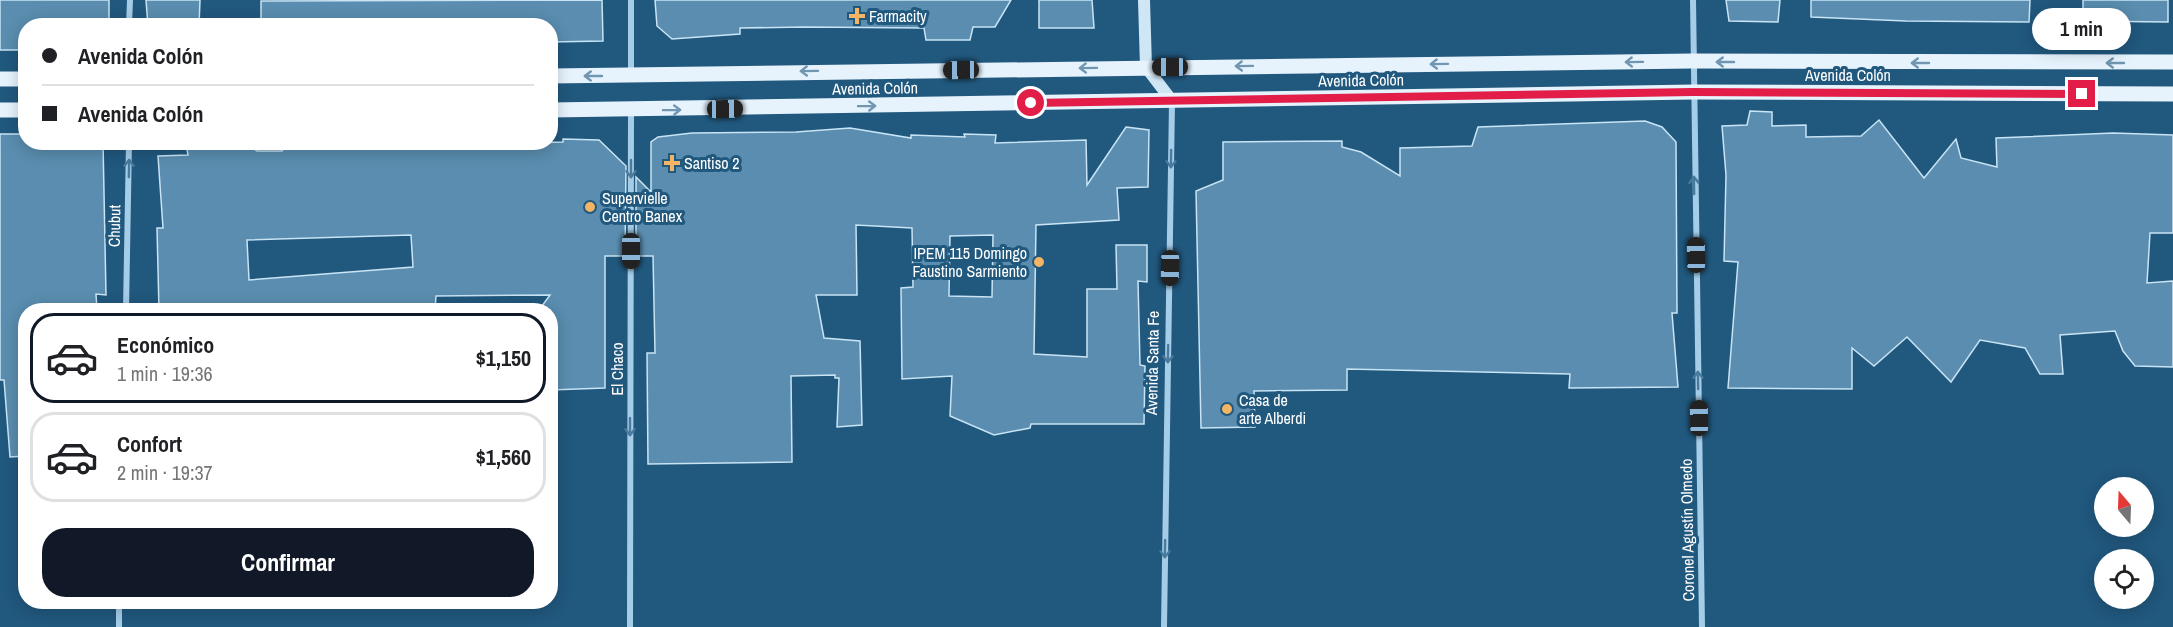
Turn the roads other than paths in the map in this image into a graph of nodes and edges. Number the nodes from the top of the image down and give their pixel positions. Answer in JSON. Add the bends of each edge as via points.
{"nodes":[{"id":1,"x":130,"y":0,"type":"edge"},
{"id":2,"x":631,"y":0,"type":"edge"},
{"id":3,"x":1144,"y":0,"type":"edge"},
{"id":4,"x":1692,"y":0,"type":"edge"},
{"id":5,"x":129,"y":18,"type":"edge"},
{"id":6,"x":1692,"y":61,"type":"junction"},
{"id":7,"x":2173,"y":62,"type":"edge"},
{"id":8,"x":1146,"y":67,"type":"junction"},
{"id":9,"x":631,"y":75,"type":"junction"},
{"id":10,"x":558,"y":76,"type":"edge"},
{"id":11,"x":0,"y":79,"type":"edge"},
{"id":12,"x":18,"y":79,"type":"edge"},
{"id":13,"x":1693,"y":92,"type":"junction"},
{"id":14,"x":2173,"y":94,"type":"edge"},
{"id":15,"x":1172,"y":101,"type":"junction"},
{"id":16,"x":0,"y":110,"type":"edge"},
{"id":17,"x":18,"y":110,"type":"edge"},
{"id":18,"x":558,"y":110,"type":"edge"},
{"id":19,"x":631,"y":110,"type":"junction"},
{"id":20,"x":129,"y":150,"type":"edge"},
{"id":21,"x":126,"y":303,"type":"edge"},
{"id":22,"x":119,"y":609,"type":"edge"},
{"id":23,"x":119,"y":627,"type":"edge"},
{"id":24,"x":630,"y":627,"type":"edge"},
{"id":25,"x":1164,"y":627,"type":"edge"},
{"id":26,"x":1702,"y":627,"type":"edge"}],
"edges":[{"from":1,"to":5,"type":"street"},
{"from":2,"to":9,"type":"street"},
{"from":3,"to":8,"type":"main road"},
{"from":4,"to":6,"type":"street","name":"Coronel Agustín Olmedo"},
{"from":7,"to":6,"type":"main road","name":"Avenida Colón","one_way":true},
{"from":6,"to":8,"type":"main road","name":"Avenida Colón","one_way":true},
{"from":6,"to":13,"type":"street","name":"Coronel Agustín Olmedo"},
{"from":8,"to":9,"type":"main road","name":"Avenida Colón","one_way":true},
{"from":8,"to":15,"type":"main road"},
{"from":9,"to":10,"type":"main road","name":"Avenida Colón","one_way":true},
{"from":11,"to":12,"type":"main road"},
{"from":13,"to":14,"type":"main road","name":"Avenida Colón"},
{"from":13,"to":15,"type":"main road","name":"Avenida Colón"},
{"from":26,"to":13,"type":"street","name":"Coronel Agustín Olmedo","one_way":true},
{"from":19,"to":15,"type":"main road","name":"Avenida Colón","one_way":true},
{"from":15,"to":25,"type":"street","name":"Avenida Santa Fe","one_way":true},
{"from":16,"to":17,"type":"main road"},
{"from":18,"to":19,"type":"main road","name":"Avenida Colón"},
{"from":19,"to":24,"type":"street","name":"El Chaco","one_way":true},
{"from":21,"to":20,"type":"street","name":"Chubut","one_way":true},
{"from":22,"to":23,"type":"street"}]}
